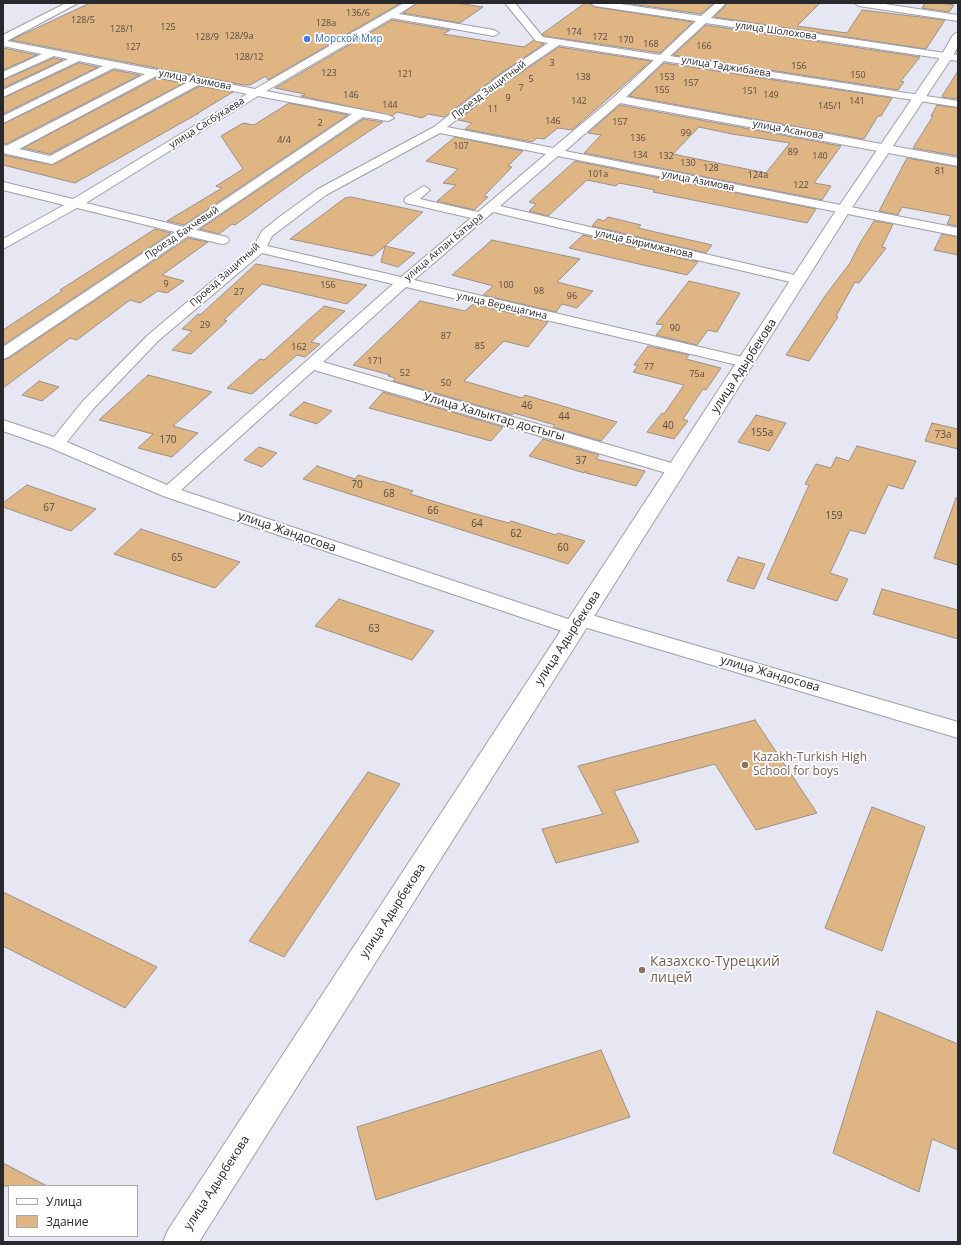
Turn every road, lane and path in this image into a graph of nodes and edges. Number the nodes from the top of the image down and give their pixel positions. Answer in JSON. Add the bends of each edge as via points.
{"nodes":[{"id":1,"x":73,"y":3,"type":"edge"},
{"id":2,"x":411,"y":3,"type":"edge"},
{"id":3,"x":510,"y":3,"type":"edge"},
{"id":4,"x":595,"y":3,"type":"edge"},
{"id":5,"x":722,"y":3,"type":"edge"},
{"id":6,"x":859,"y":3,"type":"edge"},
{"id":7,"x":390,"y":15,"type":"junction"},
{"id":8,"x":958,"y":18,"type":"edge"},
{"id":9,"x":703,"y":20,"type":"junction"},
{"id":10,"x":494,"y":33,"type":"dead end"},
{"id":11,"x":958,"y":35,"type":"edge"},
{"id":12,"x":3,"y":39,"type":"edge"},
{"id":13,"x":557,"y":42,"type":"junction"},
{"id":14,"x":3,"y":43,"type":"edge"},
{"id":15,"x":54,"y":52,"type":"junction"},
{"id":16,"x":79,"y":57,"type":"junction"},
{"id":17,"x":664,"y":57,"type":"junction"},
{"id":18,"x":953,"y":57,"type":"edge"},
{"id":19,"x":114,"y":64,"type":"junction"},
{"id":20,"x":156,"y":72,"type":"junction"},
{"id":21,"x":3,"y":76,"type":"edge"},
{"id":22,"x":198,"y":81,"type":"junction"},
{"id":23,"x":257,"y":92,"type":"junction"},
{"id":24,"x":3,"y":94,"type":"edge"},
{"id":25,"x":920,"y":98,"type":"junction"},
{"id":26,"x":618,"y":99,"type":"junction"},
{"id":27,"x":958,"y":104,"type":"edge"},
{"id":28,"x":361,"y":113,"type":"junction"},
{"id":29,"x":388,"y":118,"type":"dead end"},
{"id":30,"x":3,"y":120,"type":"edge"},
{"id":31,"x":438,"y":129,"type":"junction"},
{"id":32,"x":886,"y":148,"type":"junction"},
{"id":33,"x":6,"y":149,"type":"edge"},
{"id":34,"x":555,"y":153,"type":"junction"},
{"id":35,"x":958,"y":162,"type":"edge"},
{"id":36,"x":3,"y":186,"type":"edge"},
{"id":37,"x":424,"y":190,"type":"dead end"},
{"id":38,"x":76,"y":203,"type":"junction"},
{"id":39,"x":844,"y":209,"type":"junction"},
{"id":40,"x":485,"y":212,"type":"junction"},
{"id":41,"x":187,"y":231,"type":"junction"},
{"id":42,"x":958,"y":232,"type":"edge"},
{"id":43,"x":222,"y":240,"type":"dead end"},
{"id":44,"x":3,"y":245,"type":"edge"},
{"id":45,"x":259,"y":248,"type":"junction"},
{"id":46,"x":799,"y":280,"type":"junction"},
{"id":47,"x":402,"y":283,"type":"junction"},
{"id":48,"x":3,"y":354,"type":"edge"},
{"id":49,"x":746,"y":362,"type":"junction"},
{"id":50,"x":311,"y":364,"type":"junction"},
{"id":51,"x":3,"y":425,"type":"edge"},
{"id":52,"x":57,"y":444,"type":"junction"},
{"id":53,"x":676,"y":470,"type":"junction"},
{"id":54,"x":169,"y":492,"type":"junction"},
{"id":55,"x":578,"y":623,"type":"junction"},
{"id":56,"x":958,"y":730,"type":"edge"},
{"id":57,"x":180,"y":1242,"type":"edge"}],
"edges":[{"from":1,"to":12,"type":"street"},
{"from":2,"to":7,"type":"street","name":"улица Сасбукаева"},
{"from":3,"to":13,"type":"street","name":"улица Таджибаева","via":[[540,39]]},
{"from":4,"to":9,"type":"street","name":"улица Шолохова"},
{"from":5,"to":9,"type":"street","name":"улица Акпан Батыра"},
{"from":6,"to":8,"type":"street"},
{"from":7,"to":10,"type":"street"},
{"from":7,"to":23,"type":"street","name":"улица Сасбукаева"},
{"from":9,"to":17,"type":"street","name":"улица Акпан Батыра"},
{"from":9,"to":18,"type":"street","name":"улица Шолохова"},
{"from":11,"to":18,"type":"main road","name":"улица Адырбекова"},
{"from":13,"to":17,"type":"street","name":"улица Таджибаева"},
{"from":13,"to":31,"type":"street","name":"Проезд Защитный","via":[[502,78]]},
{"from":14,"to":15,"type":"street","name":"улица Азимова"},
{"from":15,"to":16,"type":"street","name":"улица Азимова"},
{"from":15,"to":21,"type":"street"},
{"from":16,"to":19,"type":"street","name":"улица Азимова"},
{"from":16,"to":24,"type":"street"},
{"from":17,"to":25,"type":"street","name":"улица Таджибаева"},
{"from":17,"to":26,"type":"street","name":"улица Акпан Батыра"},
{"from":18,"to":25,"type":"main road","name":"улица Адырбекова"},
{"from":19,"to":20,"type":"street","name":"улица Азимова"},
{"from":19,"to":30,"type":"street"},
{"from":20,"to":22,"type":"street","name":"улица Азимова"},
{"from":20,"to":33,"type":"street"},
{"from":22,"to":23,"type":"street","name":"улица Азимова"},
{"from":22,"to":33,"type":"street","via":[[52,160]]},
{"from":23,"to":28,"type":"street","name":"улица Азимова"},
{"from":23,"to":38,"type":"street","name":"улица Сасбукаева"},
{"from":25,"to":27,"type":"street","name":"улица Таджибаева"},
{"from":25,"to":32,"type":"main road","name":"улица Адырбекова"},
{"from":26,"to":32,"type":"street","name":"улица Асанова"},
{"from":26,"to":34,"type":"street","name":"улица Акпан Батыра"},
{"from":28,"to":29,"type":"street","name":"улица Азимова"},
{"from":28,"to":41,"type":"street","name":"Проезд Бахчевый"},
{"from":31,"to":34,"type":"street","name":"улица Азимова"},
{"from":31,"to":45,"type":"street","name":"Проезд Защитный","via":[[322,192],[267,234]]},
{"from":32,"to":35,"type":"street","name":"улица Асанова"},
{"from":32,"to":39,"type":"main road","name":"улица Адырбекова"},
{"from":34,"to":39,"type":"street","name":"улица Азимова"},
{"from":34,"to":40,"type":"street","name":"улица Акпан Батыра"},
{"from":36,"to":38,"type":"street"},
{"from":37,"to":40,"type":"street","via":[[410,200]]},
{"from":38,"to":41,"type":"street"},
{"from":38,"to":44,"type":"street","name":"улица Сасбукаева"},
{"from":39,"to":42,"type":"street","name":"улица Азимова"},
{"from":39,"to":46,"type":"main road","name":"улица Адырбекова"},
{"from":40,"to":46,"type":"street","name":"улица Биримжанова"},
{"from":40,"to":47,"type":"street","name":"улица Акпан Батыра"},
{"from":41,"to":43,"type":"street"},
{"from":41,"to":48,"type":"street","name":"Проезд Бахчевый"},
{"from":45,"to":47,"type":"street","name":"улица Верещагина"},
{"from":45,"to":52,"type":"street","name":"Проезд Защитный","via":[[153,338],[88,405]]},
{"from":46,"to":49,"type":"main road","name":"улица Адырбекова"},
{"from":47,"to":49,"type":"street","name":"улица Верещагина"},
{"from":47,"to":50,"type":"street","name":"улица Акпан Батыра"},
{"from":49,"to":53,"type":"main road","name":"улица Адырбекова"},
{"from":50,"to":53,"type":"street","name":"Улица Халыктар достыгы"},
{"from":50,"to":54,"type":"street","name":"улица Акпан Батыра"},
{"from":51,"to":52,"type":"street","name":"улица Жандосова"},
{"from":52,"to":54,"type":"street","name":"улица Жандосова"},
{"from":53,"to":55,"type":"main road","name":"улица Адырбекова"},
{"from":54,"to":55,"type":"street","name":"улица Жандосова"},
{"from":55,"to":56,"type":"street","name":"улица Жандосова"},
{"from":55,"to":57,"type":"main road","name":"улица Адырбекова"}]}
